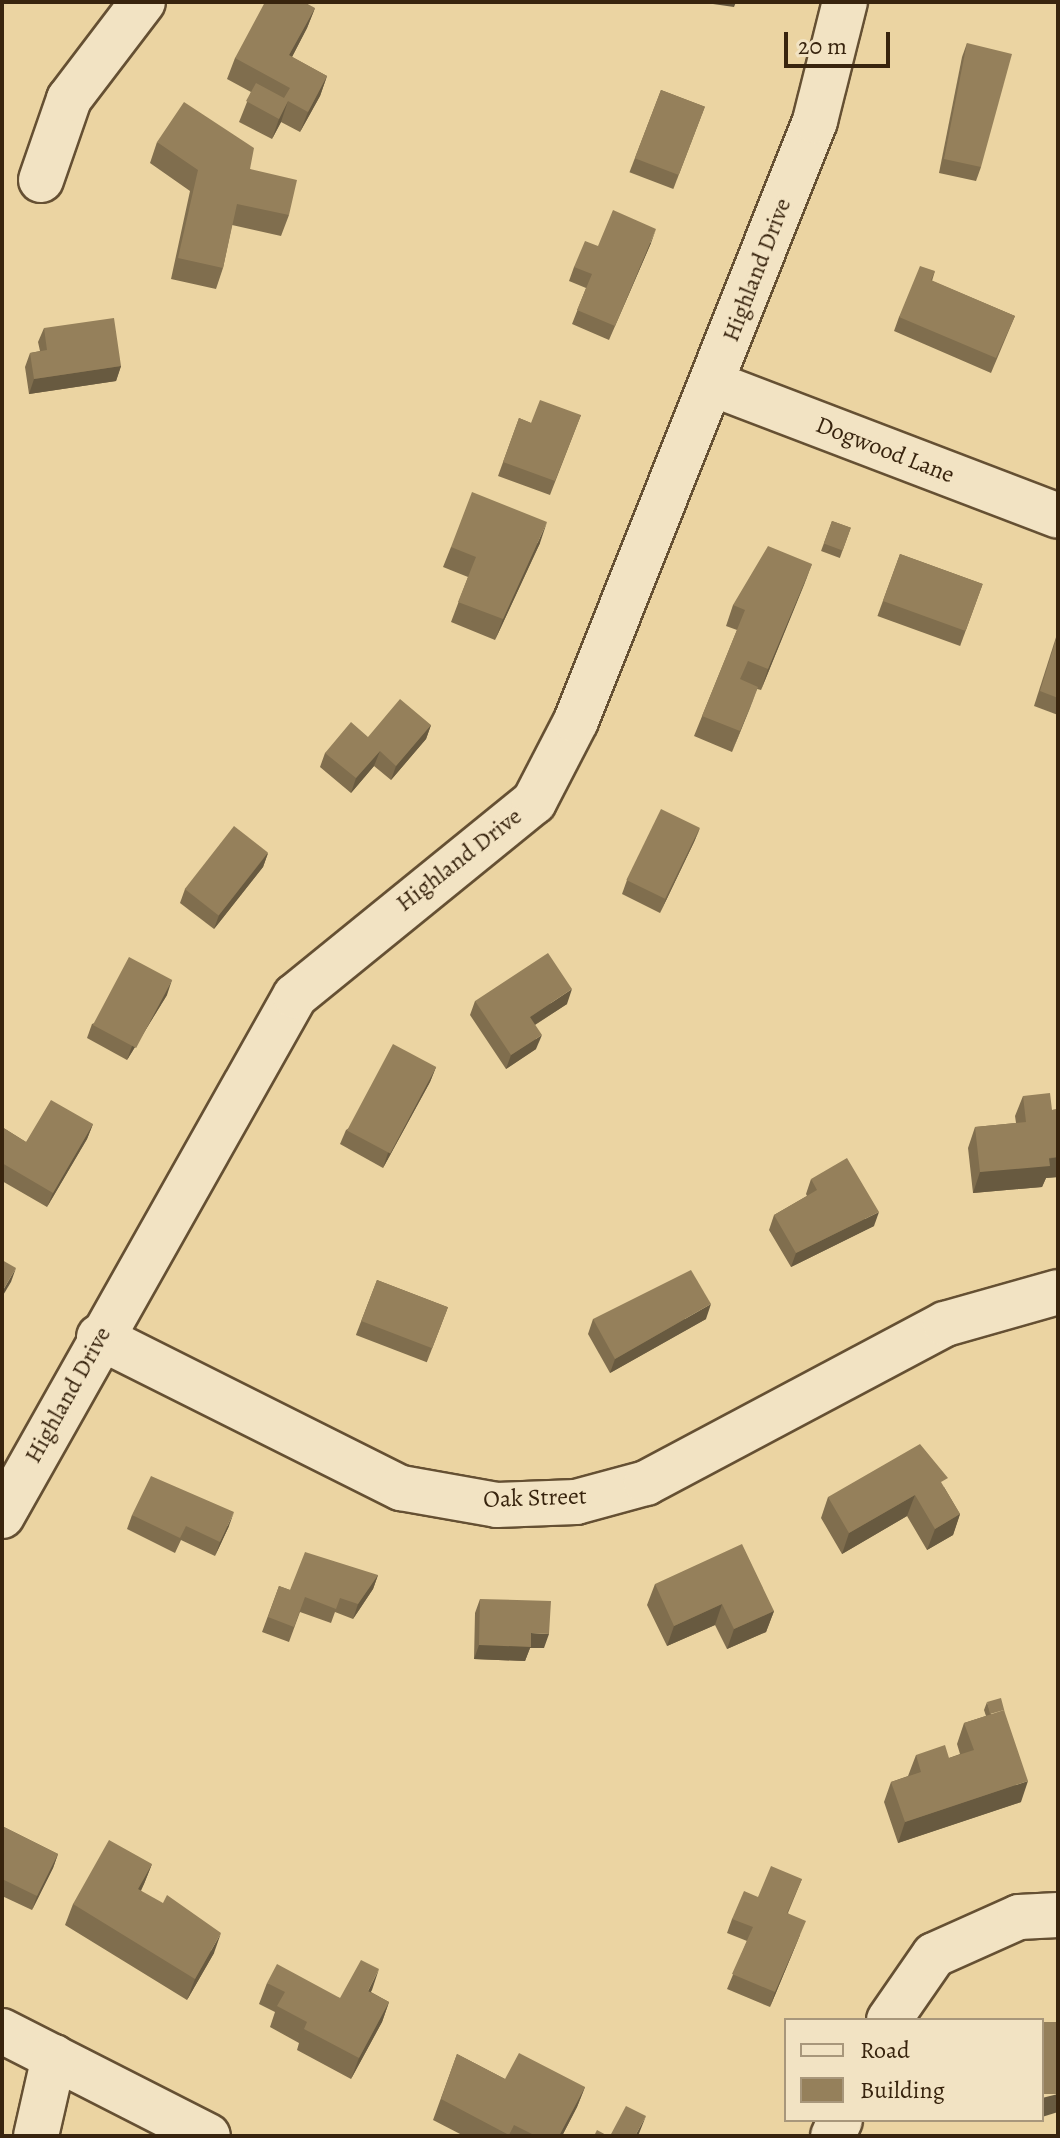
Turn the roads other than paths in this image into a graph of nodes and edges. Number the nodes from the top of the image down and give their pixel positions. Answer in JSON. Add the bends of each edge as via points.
{"nodes":[{"id":1,"x":143,"y":2,"type":"edge"},
{"id":2,"x":845,"y":2,"type":"edge"},
{"id":3,"x":41,"y":180,"type":"dead end"},
{"id":4,"x":713,"y":384,"type":"junction"},
{"id":5,"x":1058,"y":516,"type":"edge"},
{"id":6,"x":1058,"y":1292,"type":"edge"},
{"id":7,"x":99,"y":1337,"type":"junction"},
{"id":8,"x":2,"y":1516,"type":"edge"},
{"id":9,"x":1058,"y":1915,"type":"edge"},
{"id":10,"x":890,"y":2018,"type":"edge"},
{"id":11,"x":2,"y":2031,"type":"edge"},
{"id":12,"x":54,"y":2057,"type":"junction"},
{"id":13,"x":36,"y":2136,"type":"edge"},
{"id":14,"x":208,"y":2136,"type":"edge"}],
"edges":[{"from":1,"to":3,"type":"street","via":[[69,99]]},
{"from":2,"to":4,"type":"street","name":"Highland Drive","via":[[815,121]]},
{"from":4,"to":5,"type":"street","name":"Dogwood Lane"},
{"from":4,"to":7,"type":"street","name":"Highland Drive","via":[[576,721],[534,802],[295,996]]},
{"from":6,"to":7,"type":"street","name":"Oak Street","via":[[945,1324],[646,1483],[576,1502],[497,1505],[401,1488]]},
{"from":7,"to":8,"type":"street","name":"Highland Drive"},
{"from":9,"to":10,"type":"street","via":[[1019,1917],[934,1955]]},
{"from":11,"to":12,"type":"street"},
{"from":12,"to":13,"type":"street"},
{"from":12,"to":14,"type":"street"}]}
